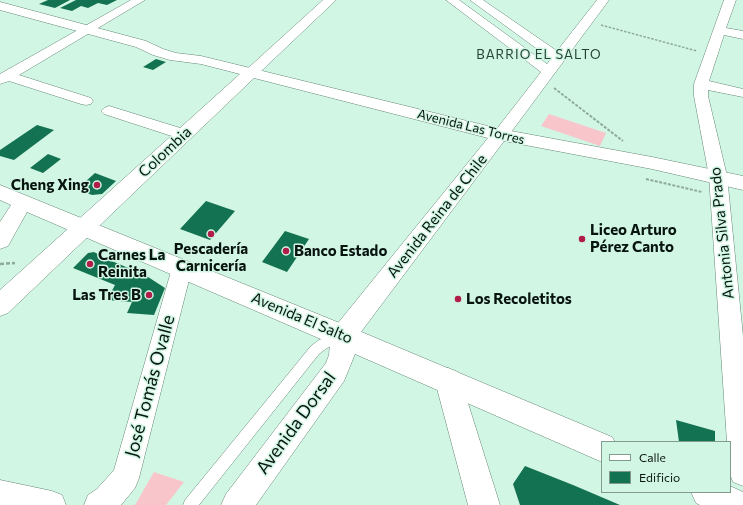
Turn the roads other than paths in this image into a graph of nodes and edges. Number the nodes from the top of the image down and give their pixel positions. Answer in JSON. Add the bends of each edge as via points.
{"nodes":[{"id":1,"x":139,"y":0,"type":"edge"},
{"id":2,"x":330,"y":0,"type":"edge"},
{"id":3,"x":452,"y":0,"type":"edge"},
{"id":4,"x":476,"y":0,"type":"edge"},
{"id":5,"x":602,"y":0,"type":"edge"},
{"id":6,"x":730,"y":0,"type":"edge"},
{"id":7,"x":0,"y":6,"type":"edge"},
{"id":8,"x":89,"y":29,"type":"junction"},
{"id":9,"x":719,"y":30,"type":"junction"},
{"id":10,"x":743,"y":35,"type":"edge"},
{"id":11,"x":558,"y":58,"type":"junction"},
{"id":12,"x":252,"y":73,"type":"junction"},
{"id":13,"x":546,"y":75,"type":"junction"},
{"id":14,"x":4,"y":78,"type":"edge"},
{"id":15,"x":701,"y":84,"type":"junction"},
{"id":16,"x":743,"y":93,"type":"edge"},
{"id":17,"x":86,"y":102,"type":"dead end"},
{"id":18,"x":109,"y":111,"type":"dead end"},
{"id":19,"x":184,"y":135,"type":"junction"},
{"id":20,"x":500,"y":135,"type":"junction"},
{"id":21,"x":718,"y":176,"type":"junction"},
{"id":22,"x":743,"y":183,"type":"edge"},
{"id":23,"x":0,"y":192,"type":"edge"},
{"id":24,"x":23,"y":202,"type":"junction"},
{"id":25,"x":84,"y":227,"type":"junction"},
{"id":26,"x":0,"y":240,"type":"edge"},
{"id":27,"x":182,"y":268,"type":"junction"},
{"id":28,"x":0,"y":304,"type":"edge"},
{"id":29,"x":343,"y":336,"type":"junction"},
{"id":30,"x":448,"y":381,"type":"junction"},
{"id":31,"x":601,"y":447,"type":"edge"},
{"id":32,"x":743,"y":472,"type":"edge"},
{"id":33,"x":708,"y":493,"type":"edge"},
{"id":34,"x":0,"y":494,"type":"edge"},
{"id":35,"x":103,"y":502,"type":"edge"},
{"id":36,"x":52,"y":505,"type":"edge"},
{"id":37,"x":190,"y":505,"type":"edge"},
{"id":38,"x":237,"y":505,"type":"edge"},
{"id":39,"x":484,"y":505,"type":"edge"},
{"id":40,"x":737,"y":505,"type":"edge"}],
"edges":[{"from":1,"to":8,"type":"street"},
{"from":2,"to":12,"type":"street","name":"Colombia"},
{"from":3,"to":13,"type":"street"},
{"from":4,"to":11,"type":"street"},
{"from":5,"to":11,"type":"street","name":"Avenida Reina de Chile"},
{"from":6,"to":9,"type":"street","name":"Antonia Silva Prado"},
{"from":7,"to":8,"type":"street","name":"Avenida Las Torres"},
{"from":8,"to":12,"type":"street","name":"Avenida Las Torres","via":[[141,44],[165,55],[201,60]]},
{"from":8,"to":14,"type":"street"},
{"from":9,"to":10,"type":"street"},
{"from":9,"to":15,"type":"street","name":"Antonia Silva Prado"},
{"from":11,"to":13,"type":"street","name":"Avenida Reina de Chile"},
{"from":12,"to":19,"type":"street","name":"Colombia"},
{"from":12,"to":20,"type":"street","name":"Avenida Las Torres"},
{"from":13,"to":20,"type":"street","name":"Avenida Reina de Chile"},
{"from":14,"to":17,"type":"street"},
{"from":15,"to":16,"type":"street"},
{"from":15,"to":21,"type":"street","name":"Antonia Silva Prado","via":[[701,96]]},
{"from":18,"to":19,"type":"street"},
{"from":19,"to":25,"type":"street","name":"Colombia"},
{"from":20,"to":21,"type":"street","name":"Avenida Las Torres"},
{"from":20,"to":29,"type":"street","name":"Avenida Reina de Chile"},
{"from":21,"to":22,"type":"street","name":"Avenida Las Torres"},
{"from":21,"to":32,"type":"street","name":"Antonia Silva Prado"},
{"from":23,"to":24,"type":"street","name":"Avenida El Salto"},
{"from":24,"to":25,"type":"street","name":"Avenida El Salto"},
{"from":24,"to":26,"type":"street"},
{"from":25,"to":27,"type":"street","name":"Avenida El Salto"},
{"from":25,"to":28,"type":"street","name":"Colombia"},
{"from":27,"to":29,"type":"street","name":"Avenida El Salto"},
{"from":27,"to":35,"type":"street","name":"José Tomás Ovalle","via":[[125,478]]},
{"from":29,"to":30,"type":"street","name":"Avenida El Salto"},
{"from":29,"to":37,"type":"lane","via":[[315,350]]},
{"from":29,"to":38,"type":"street","name":"Avenida Dorsal","via":[[342,355],[335,372]]},
{"from":30,"to":31,"type":"street","name":"Avenida El Salto"},
{"from":30,"to":39,"type":"street"},
{"from":33,"to":40,"type":"street"},
{"from":34,"to":36,"type":"street"}]}
